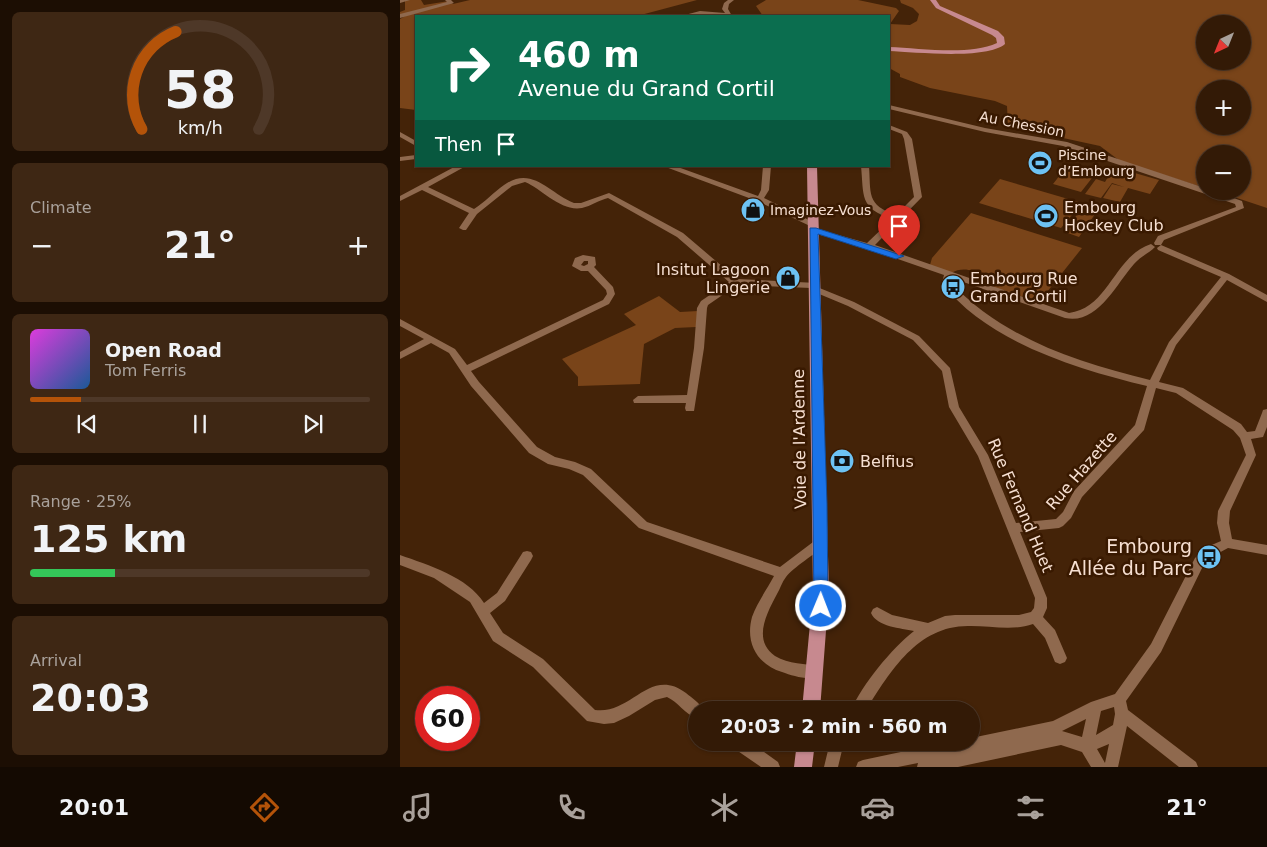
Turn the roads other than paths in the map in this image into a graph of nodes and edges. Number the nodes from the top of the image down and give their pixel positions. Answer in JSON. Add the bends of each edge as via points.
{"nodes":[{"id":1,"x":407,"y":0,"type":"edge"},
{"id":2,"x":448,"y":0,"type":"edge"},
{"id":3,"x":731,"y":0,"type":"edge"},
{"id":4,"x":933,"y":0,"type":"edge"},
{"id":5,"x":400,"y":1,"type":"edge"},
{"id":6,"x":689,"y":15,"type":"edge"},
{"id":7,"x":728,"y":15,"type":"edge"},
{"id":8,"x":400,"y":16,"type":"edge"},
{"id":9,"x":890,"y":49,"type":"edge"},
{"id":10,"x":890,"y":107,"type":"edge"},
{"id":11,"x":890,"y":127,"type":"edge"},
{"id":12,"x":400,"y":134,"type":"edge"},
{"id":13,"x":415,"y":143,"type":"edge"},
{"id":14,"x":415,"y":157,"type":"edge"},
{"id":15,"x":400,"y":159,"type":"edge"},
{"id":16,"x":459,"y":167,"type":"edge"},
{"id":17,"x":671,"y":167,"type":"edge"},
{"id":18,"x":767,"y":167,"type":"edge"},
{"id":19,"x":812,"y":167,"type":"edge"},
{"id":20,"x":865,"y":167,"type":"edge"},
{"id":21,"x":421,"y":188,"type":"junction"},
{"id":22,"x":1196,"y":188,"type":"edge"},
{"id":23,"x":400,"y":199,"type":"edge"},
{"id":24,"x":760,"y":199,"type":"junction"},
{"id":25,"x":1233,"y":200,"type":"edge"},
{"id":26,"x":474,"y":212,"type":"junction"},
{"id":27,"x":897,"y":218,"type":"junction"},
{"id":28,"x":813,"y":227,"type":"junction"},
{"id":29,"x":463,"y":228,"type":"dead end"},
{"id":30,"x":869,"y":246,"type":"junction"},
{"id":31,"x":1156,"y":246,"type":"junction"},
{"id":32,"x":589,"y":267,"type":"dead end"},
{"id":33,"x":948,"y":275,"type":"junction"},
{"id":34,"x":1226,"y":276,"type":"junction"},
{"id":35,"x":736,"y":282,"type":"junction"},
{"id":36,"x":814,"y":287,"type":"junction"},
{"id":37,"x":1266,"y":297,"type":"edge"},
{"id":38,"x":400,"y":322,"type":"edge"},
{"id":39,"x":430,"y":340,"type":"junction"},
{"id":40,"x":400,"y":356,"type":"edge"},
{"id":41,"x":466,"y":369,"type":"junction"},
{"id":42,"x":1152,"y":385,"type":"junction"},
{"id":43,"x":638,"y":400,"type":"dead end"},
{"id":44,"x":1267,"y":412,"type":"edge"},
{"id":45,"x":1245,"y":436,"type":"junction"},
{"id":46,"x":1015,"y":528,"type":"junction"},
{"id":47,"x":821,"y":542,"type":"junction"},
{"id":48,"x":1227,"y":544,"type":"junction"},
{"id":49,"x":1267,"y":550,"type":"edge"},
{"id":50,"x":527,"y":556,"type":"dead end"},
{"id":51,"x":400,"y":560,"type":"edge"},
{"id":52,"x":782,"y":572,"type":"junction"},
{"id":53,"x":484,"y":612,"type":"junction"},
{"id":54,"x":877,"y":613,"type":"dead end"},
{"id":55,"x":1035,"y":617,"type":"junction"},
{"id":56,"x":929,"y":629,"type":"junction"},
{"id":57,"x":1060,"y":658,"type":"dead end"},
{"id":58,"x":815,"y":672,"type":"junction"},
{"id":59,"x":811,"y":701,"type":"edge"},
{"id":60,"x":864,"y":701,"type":"edge"},
{"id":61,"x":688,"y":705,"type":"edge"},
{"id":62,"x":1121,"y":707,"type":"junction"},
{"id":63,"x":1095,"y":709,"type":"junction"},
{"id":64,"x":1119,"y":730,"type":"junction"},
{"id":65,"x":1087,"y":746,"type":"junction"},
{"id":66,"x":750,"y":751,"type":"edge"},
{"id":67,"x":805,"y":751,"type":"edge"},
{"id":68,"x":834,"y":751,"type":"edge"},
{"id":69,"x":773,"y":767,"type":"edge"},
{"id":70,"x":802,"y":767,"type":"edge"},
{"id":71,"x":830,"y":767,"type":"edge"},
{"id":72,"x":863,"y":767,"type":"edge"},
{"id":73,"x":924,"y":767,"type":"edge"},
{"id":74,"x":1100,"y":767,"type":"edge"},
{"id":75,"x":1111,"y":767,"type":"edge"},
{"id":76,"x":1191,"y":767,"type":"edge"}],
"edges":[{"from":1,"to":5,"type":"street"},
{"from":2,"to":8,"type":"street","via":[[451,3]]},
{"from":3,"to":7,"type":"street","via":[[727,3]]},
{"from":4,"to":9,"type":"main road","via":[[938,7],[1000,37],[1001,44],[974,50]]},
{"from":6,"to":7,"type":"street"},
{"from":10,"to":22,"type":"street","name":"Au Chession","via":[[960,125],[1064,144]]},
{"from":11,"to":27,"type":"street","via":[[905,133],[908,139],[918,193]]},
{"from":12,"to":13,"type":"street"},
{"from":14,"to":15,"type":"street"},
{"from":16,"to":21,"type":"street"},
{"from":17,"to":24,"type":"street"},
{"from":18,"to":24,"type":"street","via":[[765,190]]},
{"from":19,"to":28,"type":"main road","name":"Voie de l'Ardenne"},
{"from":20,"to":27,"type":"street","via":[[870,206],[875,211]]},
{"from":21,"to":23,"type":"street"},
{"from":21,"to":26,"type":"street"},
{"from":24,"to":28,"type":"street"},
{"from":25,"to":31,"type":"street","name":"Au Chession","via":[[1241,206],[1239,210],[1161,238]]},
{"from":26,"to":29,"type":"street"},
{"from":26,"to":35,"type":"street","via":[[524,178],[572,205],[582,206],[604,196],[624,202],[680,235]]},
{"from":27,"to":30,"type":"street"},
{"from":28,"to":30,"type":"street"},
{"from":28,"to":36,"type":"main road","name":"Voie de l'Ardenne"},
{"from":30,"to":33,"type":"street"},
{"from":31,"to":33,"type":"street","via":[[1138,255],[1090,311],[1077,317]]},
{"from":31,"to":34,"type":"street"},
{"from":32,"to":41,"type":"street","via":[[610,289],[606,302]]},
{"from":33,"to":42,"type":"street","via":[[946,284],[964,302],[1020,339],[1098,371]]},
{"from":34,"to":37,"type":"street"},
{"from":34,"to":42,"type":"street","name":"Rue Hazette","via":[[1172,344]]},
{"from":35,"to":36,"type":"street"},
{"from":35,"to":43,"type":"street","via":[[704,303],[702,308],[690,404]]},
{"from":36,"to":46,"type":"street","name":"Rue Fernand Huet","via":[[916,338],[947,370],[954,407],[979,445]]},
{"from":36,"to":47,"type":"main road","name":"Voie de l'Ardenne"},
{"from":38,"to":39,"type":"street","via":[[415,326]]},
{"from":39,"to":40,"type":"street"},
{"from":39,"to":41,"type":"street","via":[[452,351]]},
{"from":41,"to":52,"type":"street","via":[[475,384],[533,450],[552,461],[587,472],[643,525]]},
{"from":42,"to":45,"type":"street","via":[[1179,390],[1237,427]]},
{"from":42,"to":46,"type":"street","name":"Rue Hazette","via":[[1140,427],[1078,494],[1063,520]]},
{"from":44,"to":45,"type":"street","via":[[1259,434]]},
{"from":45,"to":48,"type":"street","via":[[1251,455],[1224,511]]},
{"from":46,"to":55,"type":"street","name":"Rue Fernand Huet","via":[[1042,598]]},
{"from":47,"to":52,"type":"street"},
{"from":47,"to":58,"type":"main road","name":"Voie de l'Ardenne","via":[[820,621]]},
{"from":48,"to":49,"type":"street"},
{"from":48,"to":62,"type":"street","via":[[1211,551],[1199,562],[1156,648]]},
{"from":50,"to":53,"type":"street","via":[[501,597]]},
{"from":51,"to":53,"type":"street","via":[[438,574],[474,598]]},
{"from":52,"to":58,"type":"street","via":[[757,624],[758,644],[765,658],[777,664],[798,671]]},
{"from":53,"to":61,"type":"street","via":[[498,637],[538,662],[592,716],[612,717],[662,691],[669,691]]},
{"from":54,"to":56,"type":"street","via":[[889,620]]},
{"from":55,"to":56,"type":"street","via":[[1024,621],[966,619]]},
{"from":55,"to":57,"type":"street","via":[[1050,634]]},
{"from":56,"to":60,"type":"street","via":[[892,659]]},
{"from":58,"to":59,"type":"main road","name":"Voie de l'Ardenne"},
{"from":62,"to":63,"type":"street","via":[[1108,700]]},
{"from":62,"to":64,"type":"street"},
{"from":62,"to":76,"type":"street"},
{"from":63,"to":65,"type":"street"},
{"from":63,"to":72,"type":"street","via":[[1052,728]]},
{"from":64,"to":65,"type":"street"},
{"from":64,"to":75,"type":"street"},
{"from":65,"to":73,"type":"street","via":[[1060,738]]},
{"from":65,"to":74,"type":"street"},
{"from":66,"to":69,"type":"street"},
{"from":67,"to":70,"type":"main road"},
{"from":68,"to":71,"type":"street"}]}
